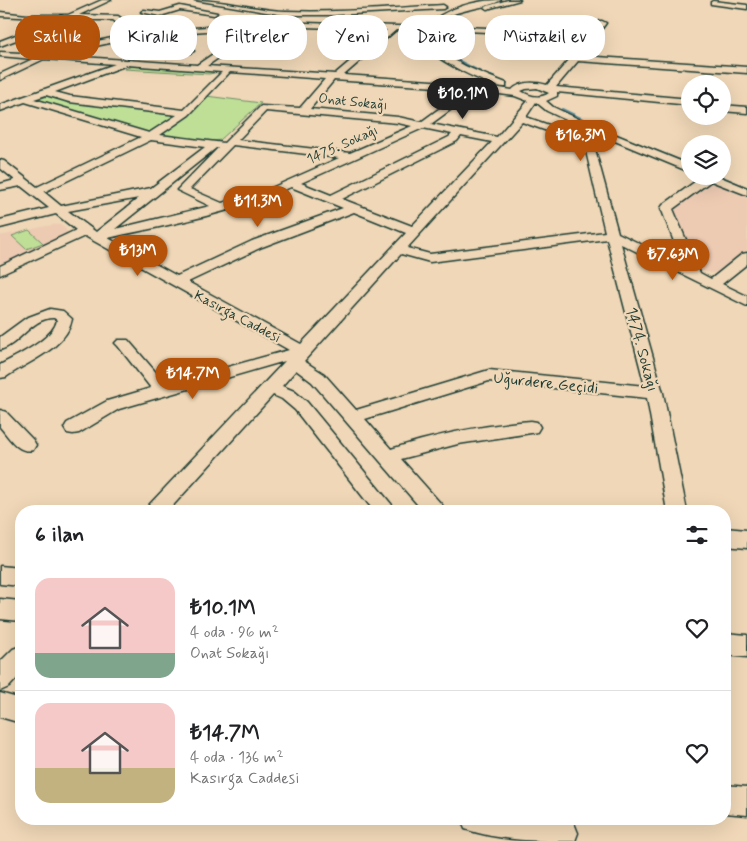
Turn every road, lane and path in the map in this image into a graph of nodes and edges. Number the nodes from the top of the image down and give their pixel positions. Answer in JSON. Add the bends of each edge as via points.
{"nodes":[{"id":1,"x":108,"y":0,"type":"edge"},
{"id":2,"x":198,"y":0,"type":"edge"},
{"id":3,"x":252,"y":0,"type":"edge"},
{"id":4,"x":420,"y":0,"type":"edge"},
{"id":5,"x":492,"y":0,"type":"edge"},
{"id":6,"x":517,"y":0,"type":"edge"},
{"id":7,"x":713,"y":3,"type":"dead end"},
{"id":8,"x":236,"y":5,"type":"junction"},
{"id":9,"x":308,"y":5,"type":"dead end"},
{"id":10,"x":443,"y":7,"type":"junction"},
{"id":11,"x":747,"y":7,"type":"edge"},
{"id":12,"x":417,"y":10,"type":"dead end"},
{"id":13,"x":0,"y":11,"type":"edge"},
{"id":14,"x":456,"y":11,"type":"junction"},
{"id":15,"x":144,"y":12,"type":"dead end"},
{"id":16,"x":284,"y":13,"type":"junction"},
{"id":17,"x":160,"y":14,"type":"joint"},
{"id":18,"x":15,"y":15,"type":"edge"},
{"id":19,"x":75,"y":15,"type":"edge"},
{"id":20,"x":413,"y":15,"type":"edge"},
{"id":21,"x":446,"y":15,"type":"edge"},
{"id":22,"x":198,"y":18,"type":"dead end"},
{"id":23,"x":388,"y":18,"type":"edge"},
{"id":24,"x":392,"y":18,"type":"dead end"},
{"id":25,"x":388,"y":27,"type":"edge"},
{"id":26,"x":394,"y":28,"type":"junction"},
{"id":27,"x":398,"y":28,"type":"edge"},
{"id":28,"x":485,"y":32,"type":"edge"},
{"id":29,"x":15,"y":38,"type":"edge"},
{"id":30,"x":0,"y":44,"type":"edge"},
{"id":31,"x":0,"y":54,"type":"edge"},
{"id":32,"x":15,"y":55,"type":"edge"},
{"id":33,"x":35,"y":60,"type":"edge"},
{"id":34,"x":100,"y":60,"type":"edge"},
{"id":35,"x":210,"y":60,"type":"edge"},
{"id":36,"x":451,"y":60,"type":"edge"},
{"id":37,"x":468,"y":60,"type":"edge"},
{"id":38,"x":573,"y":60,"type":"edge"},
{"id":39,"x":604,"y":60,"type":"edge"},
{"id":40,"x":129,"y":62,"type":"junction"},
{"id":41,"x":200,"y":67,"type":"junction"},
{"id":42,"x":111,"y":69,"type":"junction"},
{"id":43,"x":747,"y":70,"type":"edge"},
{"id":44,"x":226,"y":73,"type":"junction"},
{"id":45,"x":493,"y":73,"type":"junction"},
{"id":46,"x":478,"y":74,"type":"junction"},
{"id":47,"x":561,"y":75,"type":"junction"},
{"id":48,"x":1,"y":76,"type":"edge"},
{"id":49,"x":335,"y":76,"type":"junction"},
{"id":50,"x":476,"y":86,"type":"junction"},
{"id":51,"x":519,"y":87,"type":"junction"},
{"id":52,"x":47,"y":92,"type":"junction"},
{"id":53,"x":600,"y":94,"type":"junction"},
{"id":54,"x":626,"y":98,"type":"junction"},
{"id":55,"x":536,"y":99,"type":"junction"},
{"id":56,"x":555,"y":99,"type":"junction"},
{"id":57,"x":25,"y":100,"type":"junction"},
{"id":58,"x":681,"y":103,"type":"edge"},
{"id":59,"x":0,"y":108,"type":"edge"},
{"id":60,"x":731,"y":108,"type":"edge"},
{"id":61,"x":747,"y":109,"type":"edge"},
{"id":62,"x":304,"y":110,"type":"junction"},
{"id":63,"x":186,"y":113,"type":"junction"},
{"id":64,"x":522,"y":114,"type":"junction"},
{"id":65,"x":424,"y":124,"type":"junction"},
{"id":66,"x":459,"y":132,"type":"junction"},
{"id":67,"x":605,"y":134,"type":"junction"},
{"id":68,"x":150,"y":137,"type":"junction"},
{"id":69,"x":498,"y":140,"type":"junction"},
{"id":70,"x":582,"y":140,"type":"junction"},
{"id":71,"x":229,"y":144,"type":"junction"},
{"id":72,"x":213,"y":145,"type":"junction"},
{"id":73,"x":352,"y":156,"type":"junction"},
{"id":74,"x":681,"y":157,"type":"edge"},
{"id":75,"x":0,"y":163,"type":"edge"},
{"id":76,"x":681,"y":165,"type":"edge"},
{"id":77,"x":731,"y":177,"type":"edge"},
{"id":78,"x":22,"y":182,"type":"junction"},
{"id":79,"x":291,"y":183,"type":"junction"},
{"id":80,"x":747,"y":183,"type":"edge"},
{"id":81,"x":697,"y":185,"type":"edge"},
{"id":82,"x":730,"y":185,"type":"edge"},
{"id":83,"x":0,"y":187,"type":"edge"},
{"id":84,"x":156,"y":191,"type":"junction"},
{"id":85,"x":35,"y":192,"type":"junction"},
{"id":86,"x":747,"y":192,"type":"edge"},
{"id":87,"x":332,"y":199,"type":"junction"},
{"id":88,"x":221,"y":207,"type":"junction"},
{"id":89,"x":354,"y":208,"type":"junction"},
{"id":90,"x":57,"y":210,"type":"junction"},
{"id":91,"x":0,"y":224,"type":"edge"},
{"id":92,"x":413,"y":232,"type":"junction"},
{"id":93,"x":90,"y":234,"type":"junction"},
{"id":94,"x":612,"y":235,"type":"junction"},
{"id":95,"x":396,"y":250,"type":"junction"},
{"id":96,"x":747,"y":257,"type":"edge"},
{"id":97,"x":0,"y":271,"type":"edge"},
{"id":98,"x":694,"y":276,"type":"junction"},
{"id":99,"x":176,"y":282,"type":"junction"},
{"id":100,"x":712,"y":285,"type":"junction"},
{"id":101,"x":747,"y":302,"type":"edge"},
{"id":102,"x":123,"y":343,"type":"dead end"},
{"id":103,"x":0,"y":345,"type":"edge"},
{"id":104,"x":298,"y":356,"type":"junction"},
{"id":105,"x":0,"y":373,"type":"edge"},
{"id":106,"x":270,"y":387,"type":"junction"},
{"id":107,"x":162,"y":392,"type":"junction"},
{"id":108,"x":655,"y":393,"type":"junction"},
{"id":109,"x":0,"y":416,"type":"edge"},
{"id":110,"x":352,"y":417,"type":"junction"},
{"id":111,"x":73,"y":428,"type":"dead end"},
{"id":112,"x":531,"y":428,"type":"dead end"},
{"id":113,"x":27,"y":445,"type":"dead end"},
{"id":114,"x":387,"y":457,"type":"junction"},
{"id":115,"x":162,"y":505,"type":"edge"},
{"id":116,"x":380,"y":505,"type":"edge"},
{"id":117,"x":430,"y":505,"type":"edge"},
{"id":118,"x":676,"y":505,"type":"edge"},
{"id":119,"x":731,"y":538,"type":"edge"},
{"id":120,"x":747,"y":539,"type":"edge"},
{"id":121,"x":0,"y":575,"type":"edge"},
{"id":122,"x":15,"y":576,"type":"edge"},
{"id":123,"x":0,"y":609,"type":"edge"},
{"id":124,"x":15,"y":610,"type":"edge"},
{"id":125,"x":731,"y":645,"type":"edge"},
{"id":126,"x":747,"y":646,"type":"edge"},
{"id":127,"x":15,"y":663,"type":"edge"},
{"id":128,"x":0,"y":679,"type":"edge"},
{"id":129,"x":0,"y":705,"type":"edge"},
{"id":130,"x":15,"y":709,"type":"edge"},
{"id":131,"x":731,"y":800,"type":"edge"},
{"id":132,"x":747,"y":801,"type":"edge"},
{"id":133,"x":520,"y":825,"type":"edge"},
{"id":134,"x":564,"y":831,"type":"edge"}],
"edges":[{"from":1,"to":19,"type":"street"},
{"from":2,"to":8,"type":"street"},
{"from":3,"to":8,"type":"street"},
{"from":4,"to":10,"type":"street"},
{"from":5,"to":14,"type":"street"},
{"from":6,"to":28,"type":"street","via":[[462,14],[450,20],[441,32]]},
{"from":7,"to":11,"type":"street"},
{"from":8,"to":16,"type":"street"},
{"from":9,"to":16,"type":"street"},
{"from":10,"to":14,"type":"street"},
{"from":10,"to":16,"type":"street"},
{"from":12,"to":20,"type":"street"},
{"from":13,"to":18,"type":"street"},
{"from":14,"to":21,"type":"street"},
{"from":15,"to":17,"type":"street"},
{"from":17,"to":22,"type":"street","via":[[178,6],[224,16]]},
{"from":23,"to":24,"type":"street"},
{"from":25,"to":26,"type":"street"},
{"from":26,"to":27,"type":"street"},
{"from":26,"to":49,"type":"street"},
{"from":29,"to":30,"type":"street"},
{"from":31,"to":32,"type":"street"},
{"from":33,"to":48,"type":"street"},
{"from":34,"to":40,"type":"street"},
{"from":35,"to":41,"type":"street"},
{"from":36,"to":46,"type":"street"},
{"from":37,"to":45,"type":"street"},
{"from":38,"to":47,"type":"street"},
{"from":39,"to":43,"type":"street"},
{"from":40,"to":41,"type":"street"},
{"from":40,"to":42,"type":"street"},
{"from":41,"to":44,"type":"street"},
{"from":42,"to":44,"type":"street"},
{"from":42,"to":52,"type":"street"},
{"from":44,"to":49,"type":"street"},
{"from":44,"to":63,"type":"street"},
{"from":45,"to":46,"type":"street"},
{"from":45,"to":51,"type":"street"},
{"from":46,"to":50,"type":"street","via":[[486,83]]},
{"from":46,"to":51,"type":"street","via":[[509,87]]},
{"from":47,"to":51,"type":"street"},
{"from":47,"to":53,"type":"street","via":[[574,86]]},
{"from":47,"to":56,"type":"street","via":[[553,85]]},
{"from":49,"to":50,"type":"street"},
{"from":49,"to":62,"type":"street"},
{"from":50,"to":51,"type":"street"},
{"from":50,"to":65,"type":"street","name":"1475. Sokağı"},
{"from":51,"to":55,"type":"street"},
{"from":51,"to":56,"type":"street"},
{"from":51,"to":64,"type":"street"},
{"from":52,"to":57,"type":"street"},
{"from":52,"to":63,"type":"street","via":[[69,98]]},
{"from":53,"to":54,"type":"street"},
{"from":53,"to":56,"type":"street"},
{"from":54,"to":56,"type":"street","via":[[572,95]]},
{"from":54,"to":58,"type":"street"},
{"from":55,"to":56,"type":"street"},
{"from":55,"to":56,"type":"street"},
{"from":55,"to":64,"type":"street"},
{"from":56,"to":64,"type":"street"},
{"from":56,"to":67,"type":"street"},
{"from":56,"to":74,"type":"street","via":[[623,134]]},
{"from":57,"to":59,"type":"street"},
{"from":57,"to":68,"type":"street"},
{"from":60,"to":61,"type":"street"},
{"from":62,"to":65,"type":"street","name":"Onat Sokağı"},
{"from":62,"to":71,"type":"street","name":"Onat Sokağı","via":[[264,108]]},
{"from":63,"to":68,"type":"street"},
{"from":64,"to":69,"type":"street"},
{"from":64,"to":70,"type":"street"},
{"from":65,"to":66,"type":"street","name":"Onat Sokağı"},
{"from":65,"to":73,"type":"street","name":"1475. Sokağı"},
{"from":66,"to":69,"type":"street","name":"Onat Sokağı"},
{"from":66,"to":87,"type":"street","via":[[453,139]]},
{"from":67,"to":70,"type":"street"},
{"from":67,"to":76,"type":"street"},
{"from":68,"to":72,"type":"street"},
{"from":68,"to":85,"type":"street"},
{"from":69,"to":92,"type":"street"},
{"from":70,"to":94,"type":"street","name":"1474. Sokağı","via":[[591,151]]},
{"from":71,"to":72,"type":"street"},
{"from":71,"to":73,"type":"street"},
{"from":71,"to":88,"type":"street","via":[[183,190]]},
{"from":72,"to":84,"type":"street"},
{"from":73,"to":79,"type":"street","name":"1475. Sokağı"},
{"from":75,"to":78,"type":"street","name":"Kasırga Caddesi"},
{"from":77,"to":80,"type":"street"},
{"from":78,"to":83,"type":"street"},
{"from":78,"to":85,"type":"street","name":"Kasırga Caddesi"},
{"from":79,"to":87,"type":"street"},
{"from":79,"to":88,"type":"street","name":"1475. Sokağı"},
{"from":81,"to":98,"type":"street","via":[[668,208]]},
{"from":82,"to":86,"type":"street"},
{"from":84,"to":90,"type":"street"},
{"from":84,"to":93,"type":"street"},
{"from":85,"to":90,"type":"street","name":"Kasırga Caddesi"},
{"from":87,"to":89,"type":"street"},
{"from":88,"to":93,"type":"street","name":"1475. Sokağı","via":[[191,216]]},
{"from":89,"to":92,"type":"street"},
{"from":89,"to":99,"type":"street","via":[[257,244]]},
{"from":90,"to":91,"type":"street"},
{"from":90,"to":93,"type":"street","name":"Kasırga Caddesi"},
{"from":92,"to":95,"type":"street"},
{"from":93,"to":97,"type":"street"},
{"from":93,"to":99,"type":"street","name":"Kasırga Caddesi"},
{"from":94,"to":95,"type":"street","via":[[430,258]]},
{"from":94,"to":98,"type":"street"},
{"from":94,"to":108,"type":"street","name":"1474. Sokağı"},
{"from":95,"to":104,"type":"street"},
{"from":96,"to":100,"type":"street"},
{"from":98,"to":100,"type":"street"},
{"from":99,"to":104,"type":"street","name":"Kasırga Caddesi"},
{"from":100,"to":101,"type":"street"},
{"from":102,"to":107,"type":"street"},
{"from":103,"to":105,"type":"street","via":[[42,315],[55,313],[65,319],[64,328],[50,342]]},
{"from":104,"to":106,"type":"street"},
{"from":104,"to":107,"type":"street"},
{"from":104,"to":110,"type":"street","name":"Kasırga Caddesi"},
{"from":106,"to":115,"type":"street"},
{"from":106,"to":116,"type":"street","via":[[295,400]]},
{"from":107,"to":111,"type":"street","via":[[113,405]]},
{"from":108,"to":110,"type":"street","name":"Uğurdere Geçidi","via":[[489,375]]},
{"from":108,"to":118,"type":"street","name":"1474. Sokağı"},
{"from":109,"to":113,"type":"street"},
{"from":110,"to":114,"type":"street","name":"Kasırga Caddesi"},
{"from":112,"to":114,"type":"street","via":[[466,434]]},
{"from":114,"to":117,"type":"street","name":"Kasırga Caddesi"},
{"from":119,"to":120,"type":"street"},
{"from":121,"to":122,"type":"street"},
{"from":123,"to":124,"type":"street"},
{"from":125,"to":126,"type":"street"},
{"from":127,"to":128,"type":"street"},
{"from":129,"to":130,"type":"street"},
{"from":131,"to":132,"type":"street"},
{"from":133,"to":134,"type":"street"}]}
